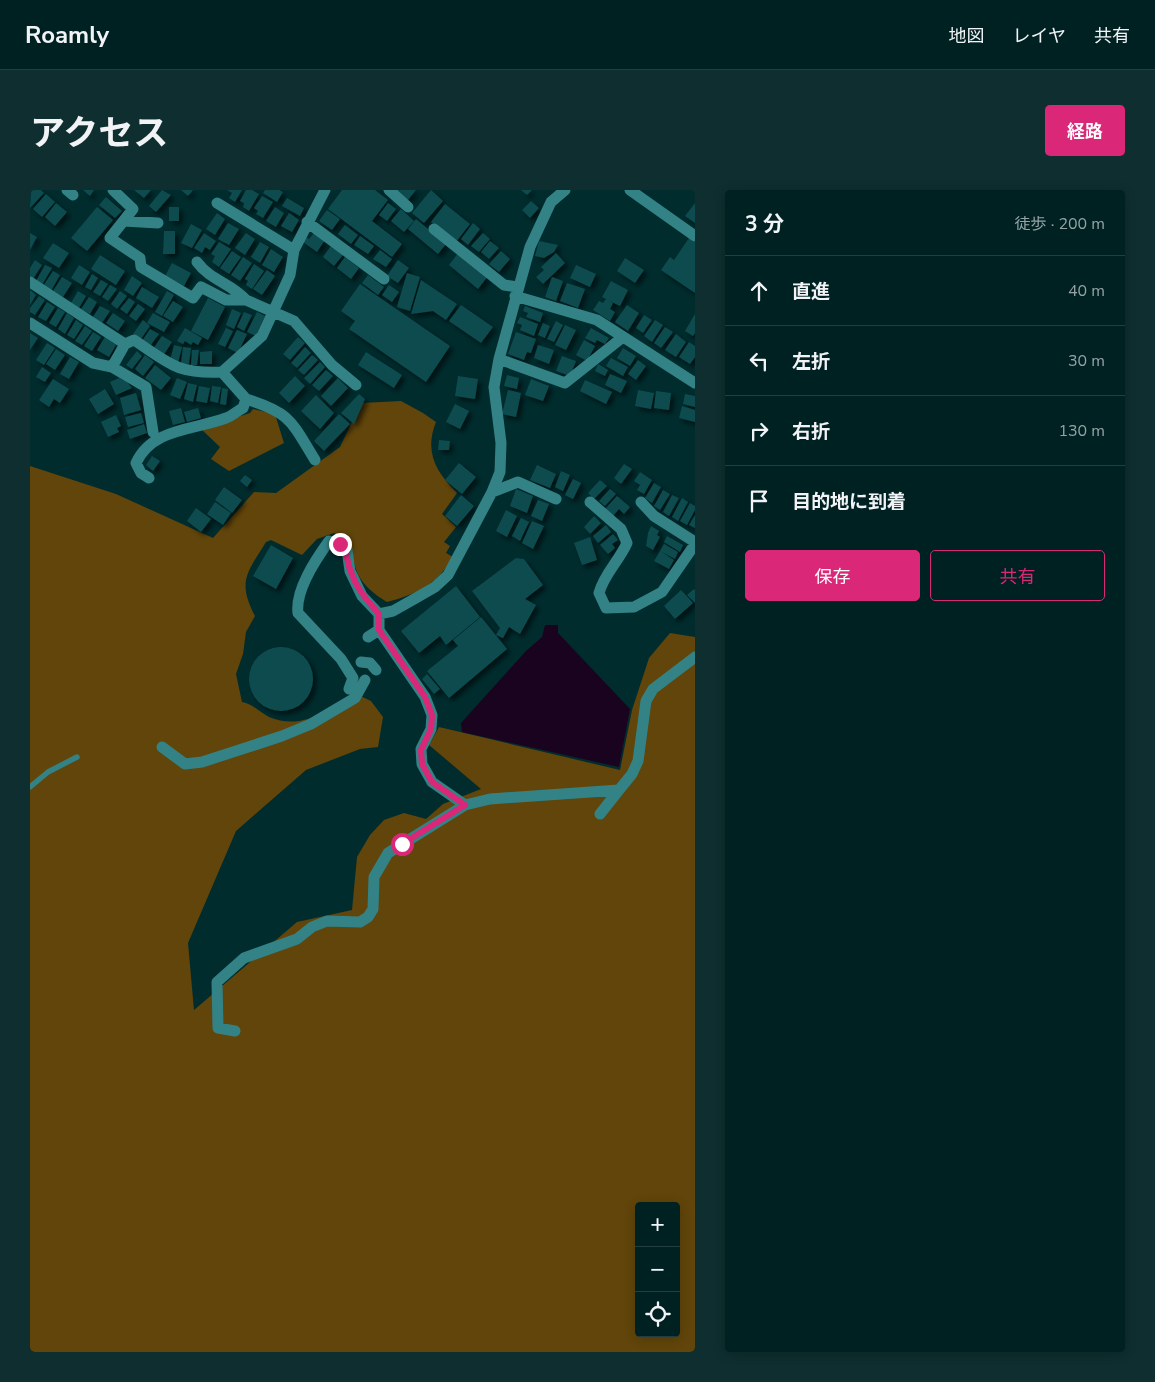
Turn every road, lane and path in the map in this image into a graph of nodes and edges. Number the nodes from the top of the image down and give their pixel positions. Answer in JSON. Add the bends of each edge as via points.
{"nodes":[{"id":1,"x":113,"y":190,"type":"edge"},
{"id":2,"x":389,"y":190,"type":"edge"},
{"id":3,"x":565,"y":190,"type":"edge"},
{"id":4,"x":630,"y":190,"type":"edge"},
{"id":5,"x":320,"y":192,"type":"edge"},
{"id":6,"x":217,"y":203,"type":"dead end"},
{"id":7,"x":408,"y":207,"type":"dead end"},
{"id":8,"x":124,"y":221,"type":"junction"},
{"id":9,"x":307,"y":222,"type":"junction"},
{"id":10,"x":158,"y":223,"type":"dead end"},
{"id":11,"x":434,"y":229,"type":"dead end"},
{"id":12,"x":695,"y":236,"type":"edge"},
{"id":13,"x":294,"y":250,"type":"junction"},
{"id":14,"x":197,"y":262,"type":"dead end"},
{"id":15,"x":384,"y":279,"type":"dead end"},
{"id":16,"x":30,"y":282,"type":"edge"},
{"id":17,"x":516,"y":292,"type":"junction"},
{"id":18,"x":246,"y":300,"type":"junction"},
{"id":19,"x":273,"y":312,"type":"junction"},
{"id":20,"x":30,"y":323,"type":"edge"},
{"id":21,"x":623,"y":337,"type":"junction"},
{"id":22,"x":125,"y":344,"type":"junction"},
{"id":23,"x":499,"y":359,"type":"junction"},
{"id":24,"x":112,"y":367,"type":"junction"},
{"id":25,"x":222,"y":372,"type":"junction"},
{"id":26,"x":695,"y":383,"type":"edge"},
{"id":27,"x":356,"y":385,"type":"dead end"},
{"id":28,"x":246,"y":399,"type":"junction"},
{"id":29,"x":153,"y":432,"type":"dead end"},
{"id":30,"x":315,"y":460,"type":"dead end"},
{"id":31,"x":148,"y":478,"type":"dead end"},
{"id":32,"x":492,"y":492,"type":"junction"},
{"id":33,"x":556,"y":499,"type":"dead end"},
{"id":34,"x":590,"y":502,"type":"dead end"},
{"id":35,"x":641,"y":502,"type":"dead end"},
{"id":36,"x":695,"y":546,"type":"edge"},
{"id":37,"x":379,"y":614,"type":"junction"},
{"id":38,"x":379,"y":630,"type":"junction"},
{"id":39,"x":368,"y":638,"type":"dead end"},
{"id":40,"x":695,"y":657,"type":"edge"},
{"id":41,"x":361,"y":662,"type":"dead end"},
{"id":42,"x":376,"y":670,"type":"dead end"},
{"id":43,"x":365,"y":680,"type":"dead end"},
{"id":44,"x":349,"y":689,"type":"dead end"},
{"id":45,"x":162,"y":747,"type":"dead end"},
{"id":46,"x":77,"y":757,"type":"dead end"},
{"id":47,"x":30,"y":787,"type":"edge"},
{"id":48,"x":619,"y":790,"type":"junction"},
{"id":49,"x":465,"y":805,"type":"junction"},
{"id":50,"x":600,"y":814,"type":"dead end"},
{"id":51,"x":235,"y":1031,"type":"dead end"}],
"edges":[{"from":1,"to":8,"type":"street","via":[[133,209]]},
{"from":2,"to":7,"type":"street"},
{"from":3,"to":17,"type":"street","via":[[551,202]]},
{"from":4,"to":12,"type":"street"},
{"from":5,"to":9,"type":"street"},
{"from":6,"to":13,"type":"street"},
{"from":8,"to":10,"type":"street"},
{"from":8,"to":18,"type":"street","via":[[110,238],[140,258],[141,267],[193,298],[200,287],[226,300]]},
{"from":9,"to":13,"type":"street"},
{"from":9,"to":15,"type":"street"},
{"from":11,"to":17,"type":"street"},
{"from":13,"to":19,"type":"street","via":[[290,275]]},
{"from":14,"to":18,"type":"street","via":[[206,274],[238,291]]},
{"from":16,"to":22,"type":"street"},
{"from":17,"to":21,"type":"street","via":[[597,320]]},
{"from":17,"to":23,"type":"street"},
{"from":18,"to":19,"type":"street"},
{"from":19,"to":25,"type":"street","via":[[262,336]]},
{"from":19,"to":27,"type":"street","via":[[294,321],[332,366]]},
{"from":20,"to":24,"type":"street","via":[[93,362]]},
{"from":21,"to":23,"type":"street","via":[[566,382]]},
{"from":21,"to":26,"type":"street"},
{"from":22,"to":24,"type":"street"},
{"from":22,"to":25,"type":"street","via":[[134,340],[174,367],[193,372]]},
{"from":23,"to":32,"type":"street","via":[[494,387],[501,443],[500,472]]},
{"from":24,"to":29,"type":"street","via":[[146,387]]},
{"from":25,"to":28,"type":"street"},
{"from":28,"to":30,"type":"street","via":[[274,408],[291,421]]},
{"from":28,"to":31,"type":"street","via":[[243,408],[227,418],[173,432],[142,451],[136,463]]},
{"from":32,"to":33,"type":"street","via":[[518,482]]},
{"from":32,"to":37,"type":"street","via":[[448,575],[416,598]]},
{"from":34,"to":36,"type":"street","via":[[621,529],[627,543],[598,593],[606,608],[634,608],[662,592]]},
{"from":35,"to":36,"type":"street","via":[[654,516]]},
{"from":37,"to":38,"type":"street"},
{"from":37,"to":44,"type":"street","via":[[362,596],[350,571],[346,550],[329,541],[296,603],[305,622],[341,659],[352,678]]},
{"from":38,"to":39,"type":"street"},
{"from":38,"to":49,"type":"street","via":[[425,697],[432,715],[431,729],[421,750],[422,764],[432,782]]},
{"from":40,"to":48,"type":"street","via":[[653,689],[646,701],[638,761]]},
{"from":41,"to":42,"type":"street","via":[[370,663]]},
{"from":43,"to":45,"type":"street","via":[[355,698],[311,724],[282,736],[202,762],[185,764]]},
{"from":46,"to":47,"type":"lane","via":[[48,772]]},
{"from":48,"to":49,"type":"street","via":[[490,799]]},
{"from":48,"to":50,"type":"street"},
{"from":49,"to":51,"type":"street","via":[[388,853],[374,877],[373,909],[368,917],[360,922],[327,921],[312,927],[297,939],[244,958],[216,982],[218,1028]]}]}
